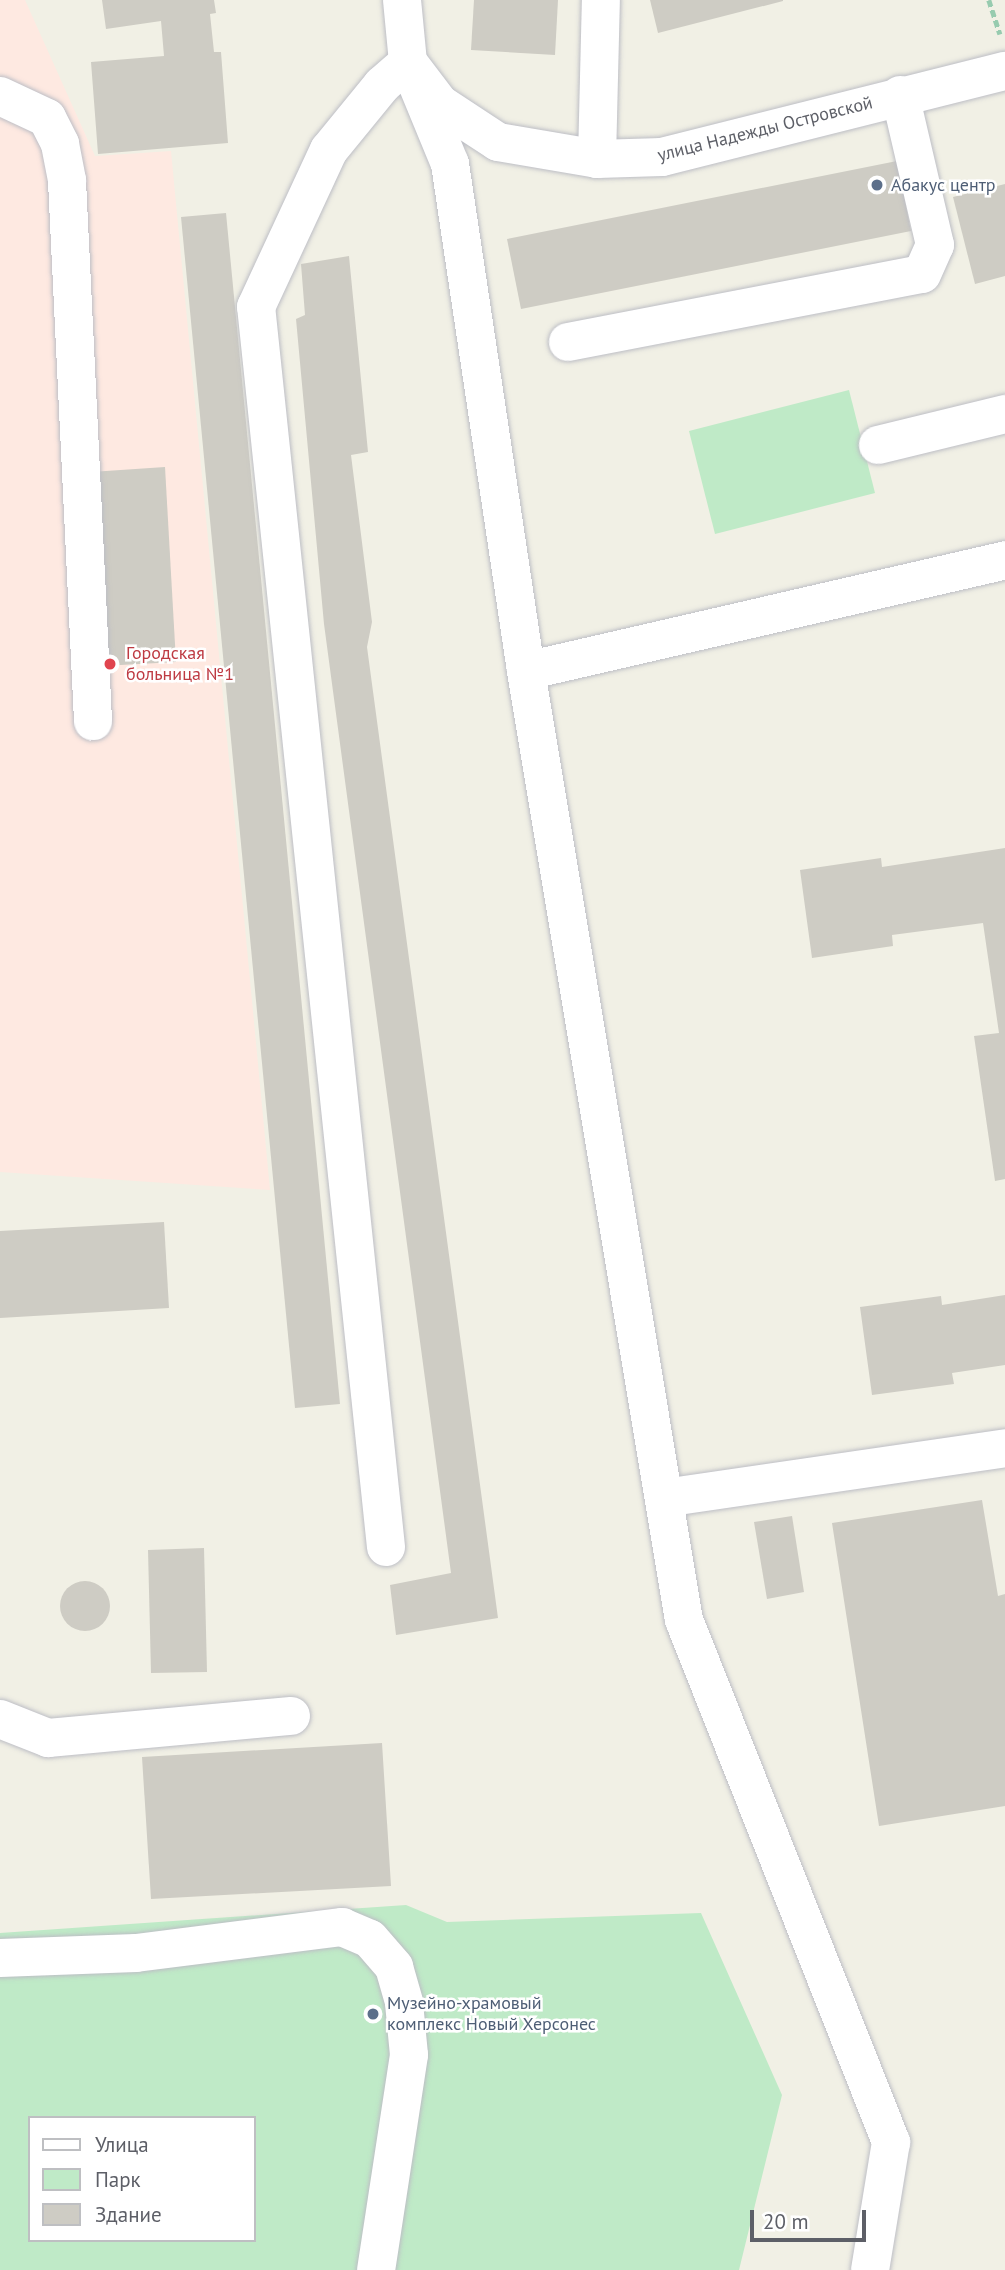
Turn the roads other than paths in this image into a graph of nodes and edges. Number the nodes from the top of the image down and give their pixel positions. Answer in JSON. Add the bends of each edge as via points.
{"nodes":[{"id":1,"x":401,"y":0,"type":"edge"},
{"id":2,"x":601,"y":0,"type":"edge"},
{"id":3,"x":1003,"y":56,"type":"edge"},
{"id":4,"x":408,"y":62,"type":"junction"},
{"id":5,"x":900,"y":95,"type":"junction"},
{"id":6,"x":0,"y":96,"type":"edge"},
{"id":7,"x":597,"y":159,"type":"junction"},
{"id":8,"x":568,"y":342,"type":"dead end"},
{"id":9,"x":1005,"y":414,"type":"edge"},
{"id":10,"x":878,"y":445,"type":"dead end"},
{"id":11,"x":1005,"y":560,"type":"edge"},
{"id":12,"x":526,"y":671,"type":"junction"},
{"id":13,"x":93,"y":721,"type":"dead end"},
{"id":14,"x":1005,"y":1448,"type":"edge"},
{"id":15,"x":664,"y":1497,"type":"junction"},
{"id":16,"x":386,"y":1547,"type":"dead end"},
{"id":17,"x":290,"y":1716,"type":"dead end"},
{"id":18,"x":0,"y":1718,"type":"edge"},
{"id":19,"x":0,"y":1958,"type":"edge"},
{"id":20,"x":376,"y":2270,"type":"edge"},
{"id":21,"x":870,"y":2270,"type":"edge"}],
"edges":[{"from":1,"to":4,"type":"street"},
{"from":2,"to":7,"type":"street"},
{"from":3,"to":5,"type":"street","name":"улица Надежды Островской"},
{"from":4,"to":7,"type":"street","name":"улица Надежды Островской","via":[[440,104],[498,142]]},
{"from":4,"to":12,"type":"street","via":[[450,164]]},
{"from":4,"to":16,"type":"street","via":[[382,85],[329,150],[256,307]]},
{"from":5,"to":7,"type":"street","name":"улица Надежды Островской","via":[[662,158]]},
{"from":5,"to":8,"type":"street","via":[[936,245],[922,274]]},
{"from":6,"to":13,"type":"street","via":[[47,118],[60,144],[67,181]]},
{"from":9,"to":10,"type":"street"},
{"from":11,"to":12,"type":"street"},
{"from":12,"to":15,"type":"street"},
{"from":14,"to":15,"type":"street"},
{"from":15,"to":21,"type":"street","via":[[684,1620],[891,2142]]},
{"from":17,"to":18,"type":"street","via":[[48,1738]]},
{"from":19,"to":20,"type":"street","via":[[136,1953],[342,1927],[370,1939],[394,1967],[404,2003],[409,2055]]}]}
